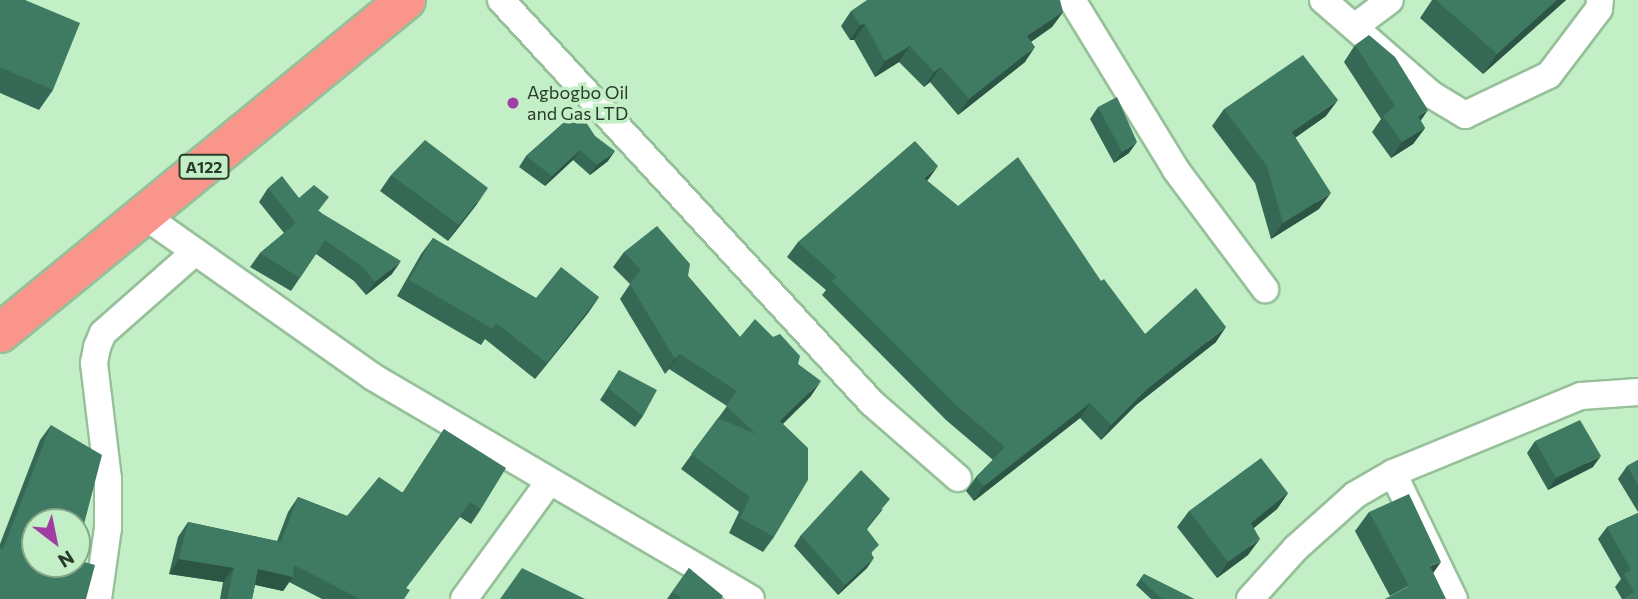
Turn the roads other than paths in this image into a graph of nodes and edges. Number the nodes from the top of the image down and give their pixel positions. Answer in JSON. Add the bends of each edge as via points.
{"nodes":[{"id":1,"x":406,"y":0,"type":"edge"},
{"id":2,"x":501,"y":0,"type":"edge"},
{"id":3,"x":1072,"y":0,"type":"edge"},
{"id":4,"x":1323,"y":0,"type":"edge"},
{"id":5,"x":1390,"y":0,"type":"edge"},
{"id":6,"x":1600,"y":0,"type":"edge"},
{"id":7,"x":1357,"y":25,"type":"junction"},
{"id":8,"x":145,"y":216,"type":"junction"},
{"id":9,"x":195,"y":252,"type":"junction"},
{"id":10,"x":1265,"y":289,"type":"dead end"},
{"id":11,"x":0,"y":333,"type":"edge"},
{"id":12,"x":1638,"y":392,"type":"edge"},
{"id":13,"x":1393,"y":474,"type":"junction"},
{"id":14,"x":958,"y":478,"type":"dead end"},
{"id":15,"x":549,"y":482,"type":"junction"},
{"id":16,"x":98,"y":599,"type":"edge"},
{"id":17,"x":464,"y":599,"type":"edge"},
{"id":18,"x":751,"y":599,"type":"edge"},
{"id":19,"x":1250,"y":599,"type":"edge"},
{"id":20,"x":1454,"y":599,"type":"edge"}],
"edges":[{"from":1,"to":8,"type":"highway","number":"A122"},
{"from":2,"to":14,"type":"street","via":[[873,403]]},
{"from":3,"to":10,"type":"street","via":[[1176,170]]},
{"from":4,"to":7,"type":"street"},
{"from":5,"to":7,"type":"street"},
{"from":6,"to":7,"type":"street","via":[[1599,9],[1549,75],[1465,115],[1432,95]]},
{"from":8,"to":9,"type":"street"},
{"from":8,"to":11,"type":"highway","number":"A122"},
{"from":9,"to":15,"type":"street","via":[[373,377]]},
{"from":9,"to":16,"type":"street","via":[[103,333],[97,347],[94,363],[108,515]]},
{"from":12,"to":13,"type":"street","via":[[1581,396]]},
{"from":13,"to":19,"type":"street","via":[[1355,495],[1296,548]]},
{"from":13,"to":20,"type":"street"},
{"from":15,"to":17,"type":"street"},
{"from":15,"to":18,"type":"street"}]}
